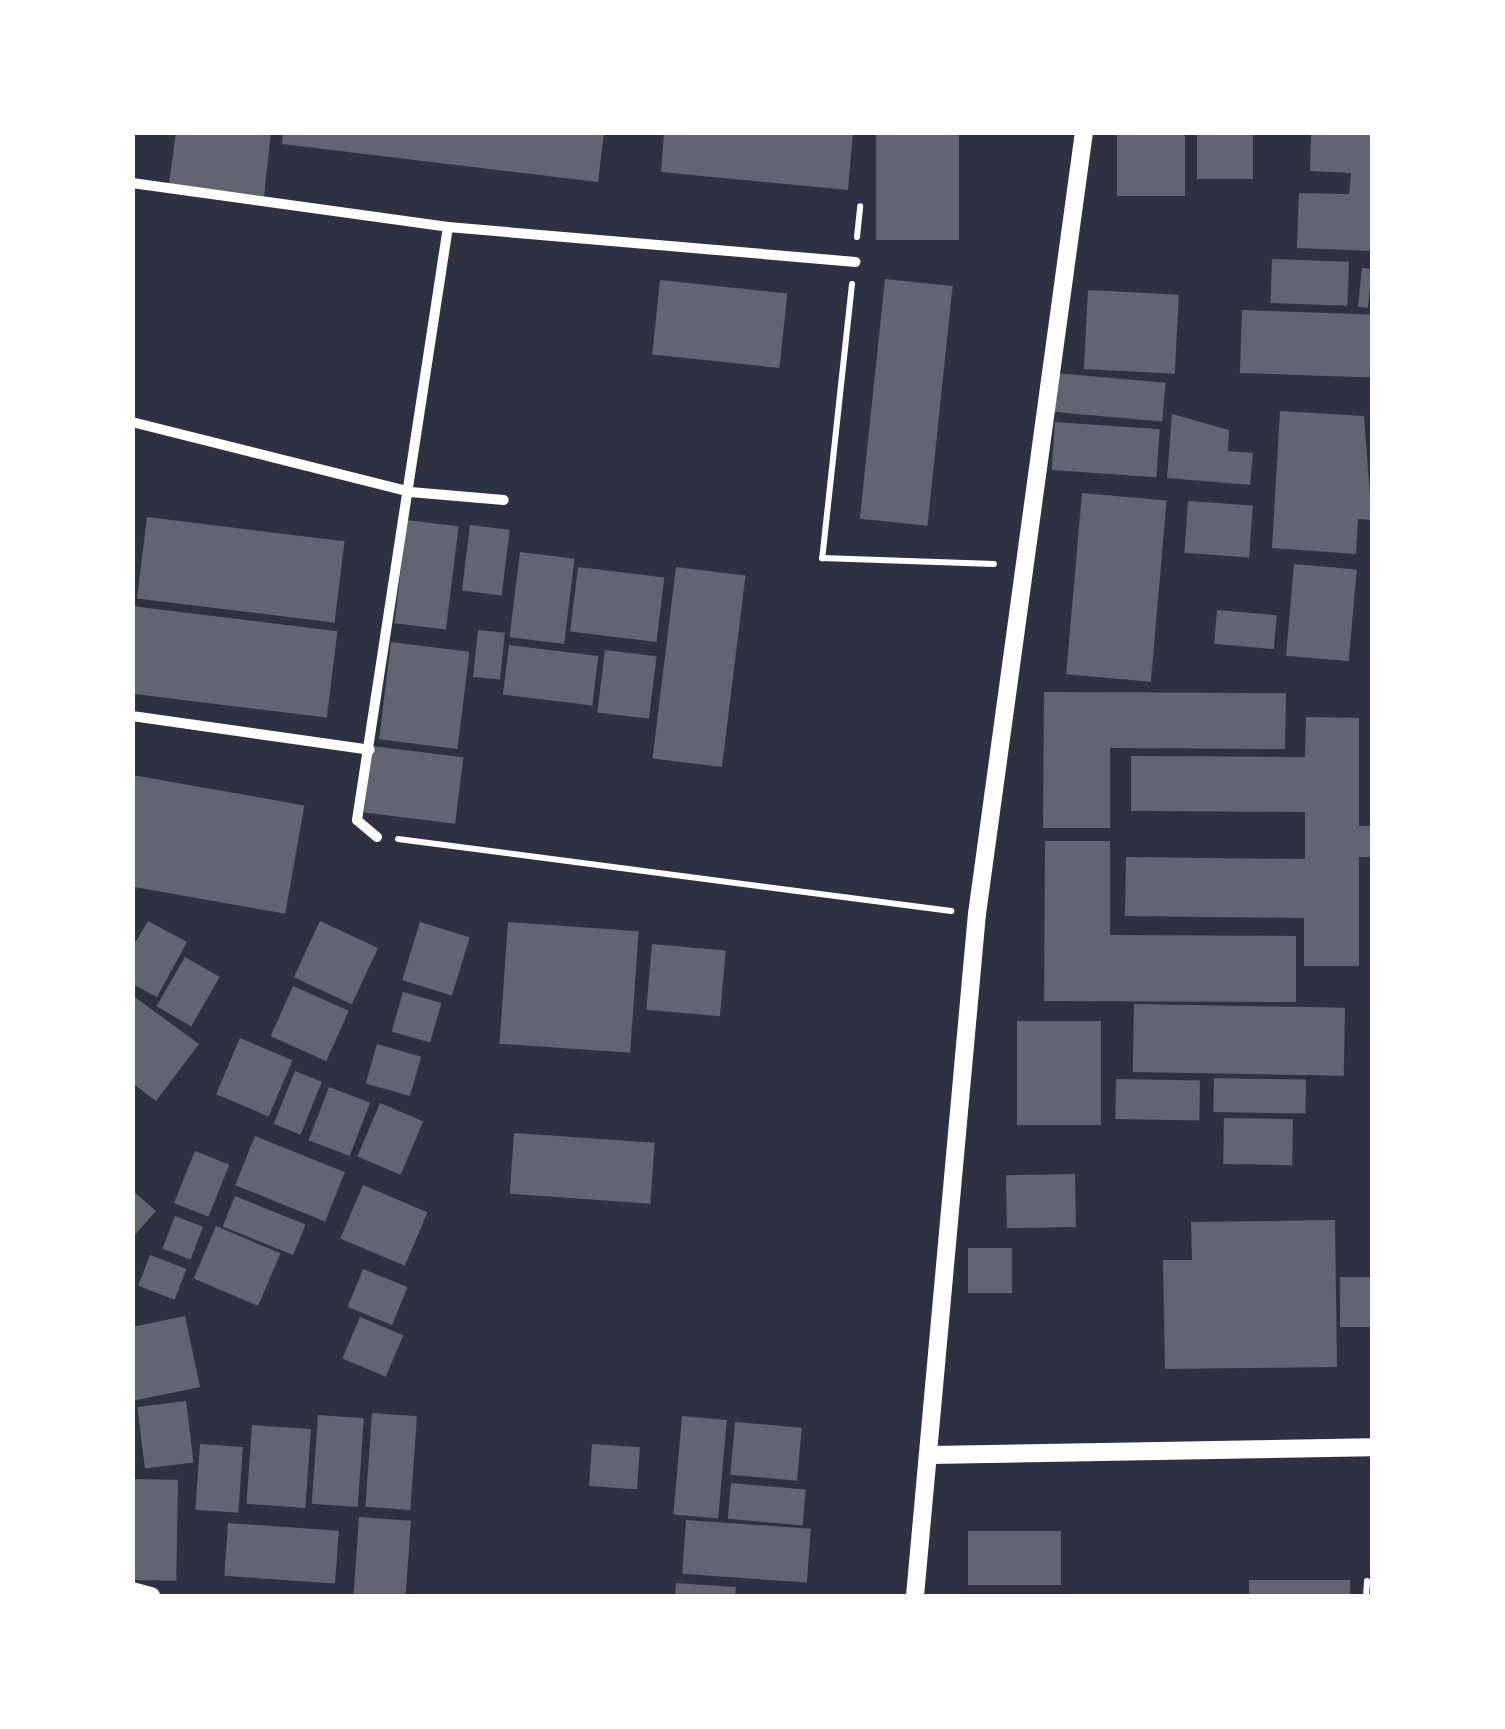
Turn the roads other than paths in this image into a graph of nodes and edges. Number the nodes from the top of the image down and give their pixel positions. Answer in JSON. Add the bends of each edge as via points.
{"nodes":[{"id":1,"x":1084,"y":132,"type":"edge"},
{"id":2,"x":132,"y":183,"type":"edge"},
{"id":3,"x":448,"y":227,"type":"junction"},
{"id":4,"x":855,"y":262,"type":"road end"},
{"id":5,"x":132,"y":422,"type":"edge"},
{"id":6,"x":410,"y":492,"type":"junction"},
{"id":7,"x":504,"y":500,"type":"dead end"},
{"id":8,"x":132,"y":716,"type":"edge"},
{"id":9,"x":370,"y":750,"type":"junction"},
{"id":10,"x":377,"y":837,"type":"road end"},
{"id":11,"x":1372,"y":1447,"type":"edge"},
{"id":12,"x":930,"y":1454,"type":"junction"},
{"id":13,"x":132,"y":1591,"type":"edge"},
{"id":14,"x":151,"y":1596,"type":"edge"},
{"id":15,"x":914,"y":1596,"type":"edge"}],
"edges":[{"from":1,"to":12,"type":"street","via":[[1030,565],[977,914]]},
{"from":2,"to":3,"type":"street"},
{"from":3,"to":4,"type":"street"},
{"from":3,"to":6,"type":"street"},
{"from":5,"to":6,"type":"street"},
{"from":6,"to":7,"type":"street"},
{"from":6,"to":9,"type":"street"},
{"from":8,"to":9,"type":"street"},
{"from":9,"to":10,"type":"street","via":[[358,820]]},
{"from":11,"to":12,"type":"street"},
{"from":12,"to":15,"type":"street"},
{"from":13,"to":14,"type":"street"}]}
